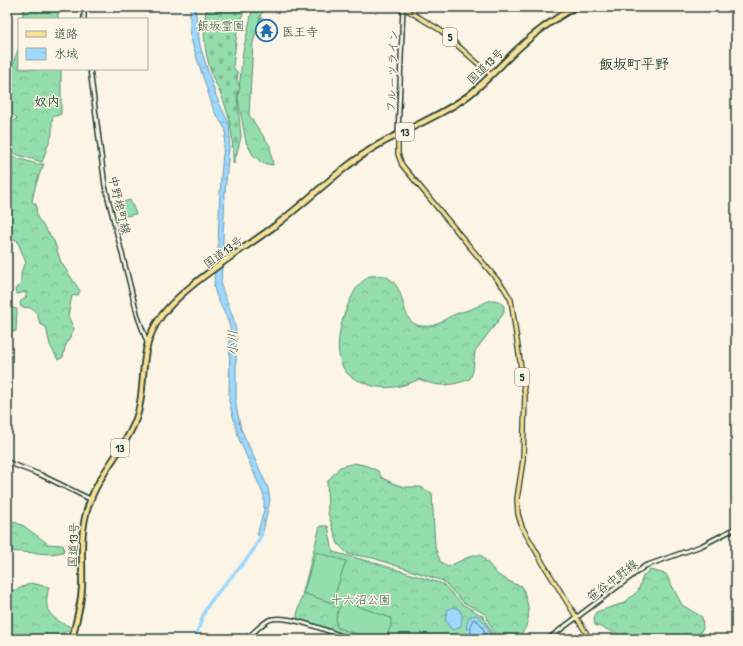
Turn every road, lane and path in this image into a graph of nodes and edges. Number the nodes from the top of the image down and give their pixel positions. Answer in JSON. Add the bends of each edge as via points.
{"nodes":[{"id":1,"x":84,"y":7,"type":"edge"},
{"id":2,"x":403,"y":7,"type":"edge"},
{"id":3,"x":575,"y":7,"type":"edge"},
{"id":4,"x":84,"y":18,"type":"edge"},
{"id":5,"x":90,"y":70,"type":"edge"},
{"id":6,"x":491,"y":75,"type":"junction"},
{"id":7,"x":398,"y":135,"type":"junction"},
{"id":8,"x":147,"y":342,"type":"junction"},
{"id":9,"x":7,"y":462,"type":"edge"},
{"id":10,"x":90,"y":499,"type":"junction"},
{"id":11,"x":736,"y":528,"type":"edge"},
{"id":12,"x":576,"y":618,"type":"junction"},
{"id":13,"x":72,"y":639,"type":"edge"},
{"id":14,"x":245,"y":639,"type":"edge"},
{"id":15,"x":350,"y":639,"type":"edge"},
{"id":16,"x":548,"y":639,"type":"edge"},
{"id":17,"x":590,"y":639,"type":"edge"}],
"edges":[{"from":1,"to":4,"type":"street"},
{"from":2,"to":6,"type":"main road","number":"5","via":[[440,30]]},
{"from":2,"to":7,"type":"street","name":"フルーツライン"},
{"from":3,"to":6,"type":"highway","name":"国道13号","number":"13","via":[[534,34]]},
{"from":5,"to":8,"type":"street","name":"中野梍町線","via":[[105,186],[138,317]]},
{"from":6,"to":7,"type":"highway","name":"国道13号","number":"13","via":[[468,96]]},
{"from":7,"to":8,"type":"highway","name":"国道13号","number":"13","via":[[360,158],[275,226],[206,276],[168,308],[157,322]]},
{"from":7,"to":12,"type":"main road","number":"5","via":[[398,154],[402,166],[504,288],[511,300],[525,395],[518,514],[530,542]]},
{"from":8,"to":10,"type":"highway","name":"国道13号","number":"13","via":[[141,398],[136,418],[127,437],[99,479]]},
{"from":9,"to":10,"type":"street"},
{"from":10,"to":13,"type":"highway","name":"国道13号","number":"13","via":[[82,533],[81,596]]},
{"from":11,"to":12,"type":"street","name":"笹谷中野線","via":[[696,548],[645,566]]},
{"from":12,"to":16,"type":"street","name":"笹谷中野線"},
{"from":12,"to":17,"type":"main road","number":"5"},
{"from":14,"to":15,"type":"street","via":[[270,620],[281,619],[292,620]]}]}
